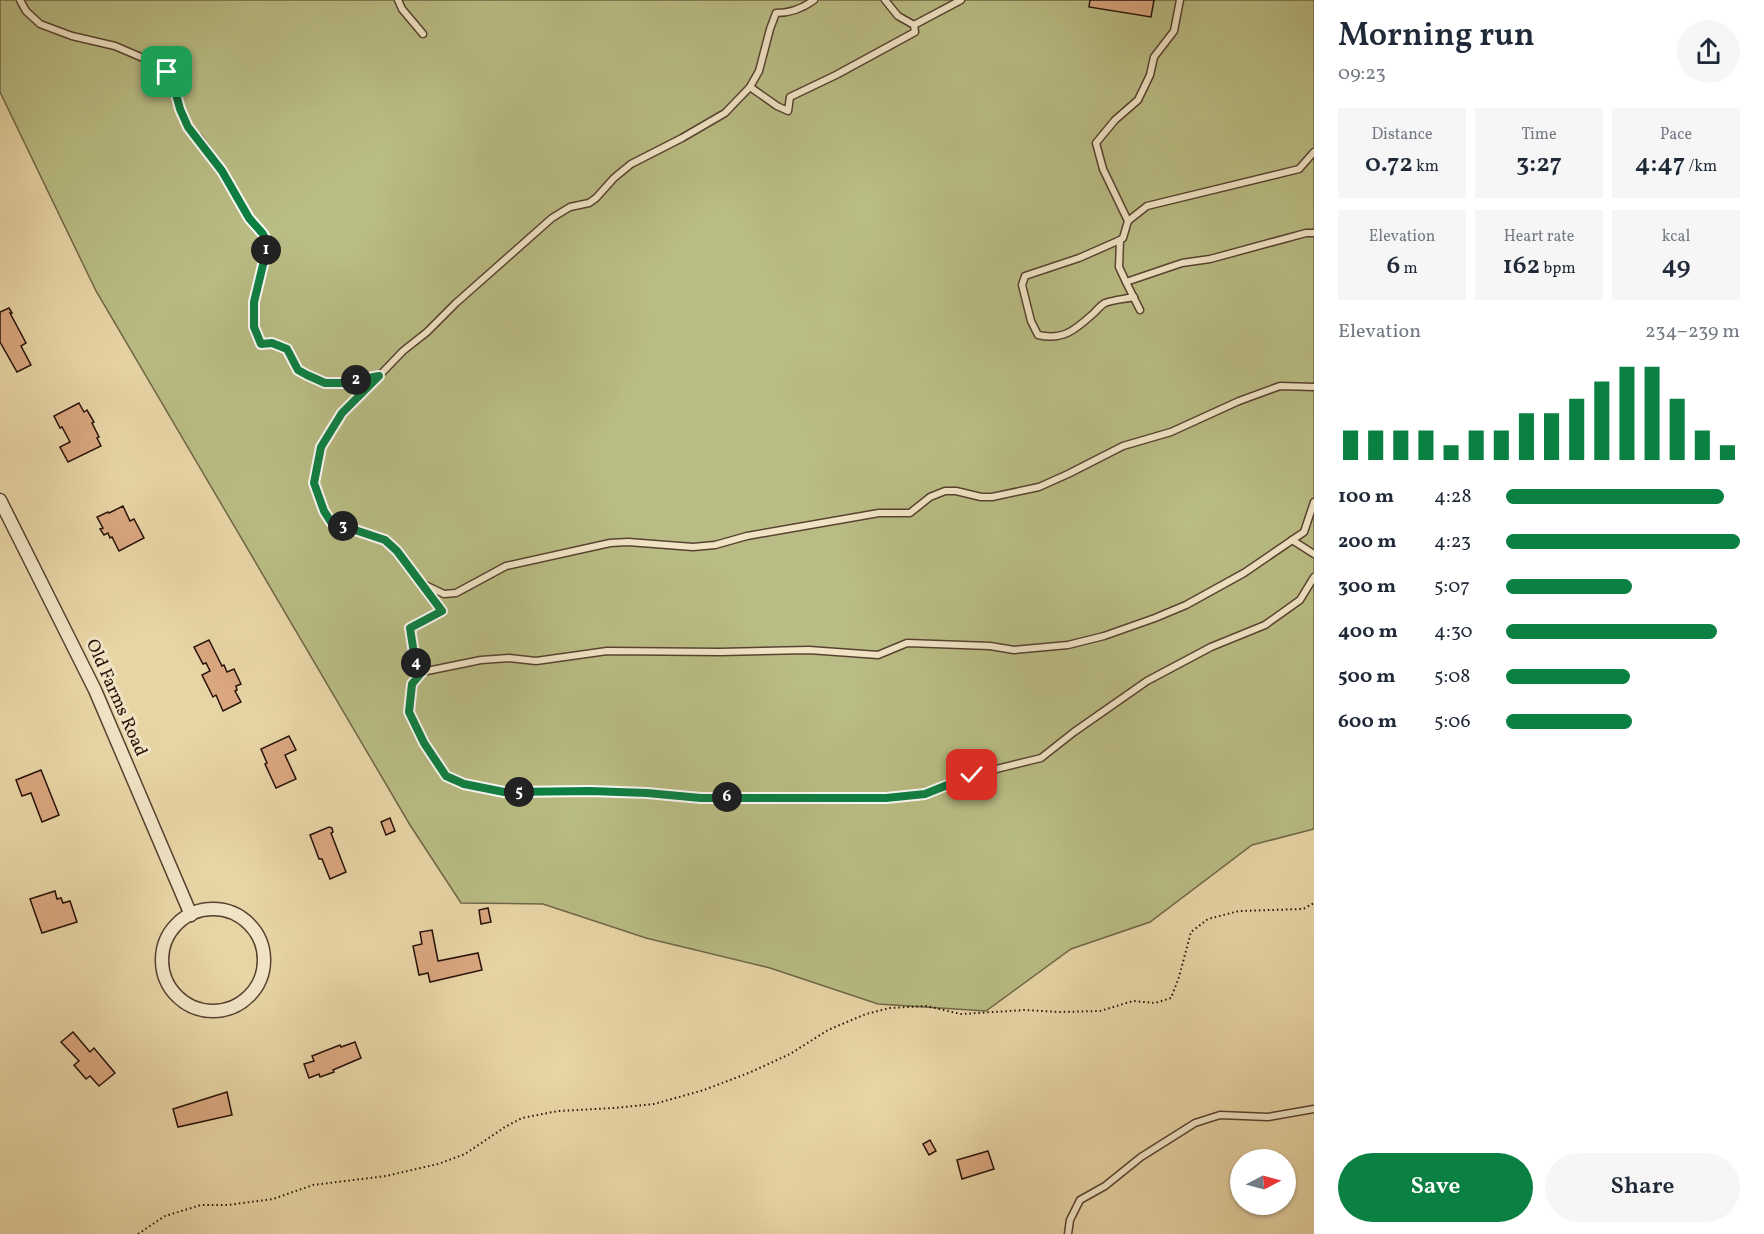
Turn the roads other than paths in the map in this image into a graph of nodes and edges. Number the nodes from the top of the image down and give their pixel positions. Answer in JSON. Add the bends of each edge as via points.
{"nodes":[{"id":1,"x":20,"y":0,"type":"edge"},
{"id":2,"x":398,"y":0,"type":"edge"},
{"id":3,"x":814,"y":0,"type":"edge"},
{"id":4,"x":885,"y":0,"type":"edge"},
{"id":5,"x":961,"y":0,"type":"edge"},
{"id":6,"x":1180,"y":0,"type":"edge"},
{"id":7,"x":914,"y":25,"type":"junction"},
{"id":8,"x":423,"y":34,"type":"dead end"},
{"id":9,"x":750,"y":87,"type":"junction"},
{"id":10,"x":1314,"y":152,"type":"edge"},
{"id":11,"x":1128,"y":221,"type":"junction"},
{"id":12,"x":1314,"y":233,"type":"edge"},
{"id":13,"x":1120,"y":240,"type":"junction"},
{"id":14,"x":1126,"y":282,"type":"junction"},
{"id":15,"x":1134,"y":297,"type":"junction"},
{"id":16,"x":1140,"y":310,"type":"dead end"},
{"id":17,"x":379,"y":376,"type":"junction"},
{"id":18,"x":1314,"y":387,"type":"edge"},
{"id":19,"x":0,"y":500,"type":"edge"},
{"id":20,"x":1314,"y":502,"type":"edge"},
{"id":21,"x":1292,"y":540,"type":"junction"},
{"id":22,"x":1314,"y":554,"type":"edge"},
{"id":23,"x":1314,"y":577,"type":"edge"},
{"id":24,"x":422,"y":584,"type":"junction"},
{"id":25,"x":422,"y":672,"type":"junction"},
{"id":26,"x":190,"y":915,"type":"junction"},
{"id":27,"x":1314,"y":1108,"type":"edge"},
{"id":28,"x":1068,"y":1234,"type":"edge"}],
"edges":[{"from":1,"to":17,"type":"lane","via":[[40,24],[115,46],[157,64],[172,79],[188,127],[222,171],[268,244],[254,302],[254,327],[261,344],[272,343],[287,349],[298,370],[325,383]]},
{"from":2,"to":8,"type":"lane"},
{"from":3,"to":9,"type":"lane","via":[[802,9],[776,13],[759,71]]},
{"from":4,"to":7,"type":"lane","via":[[898,16]]},
{"from":5,"to":7,"type":"lane"},
{"from":6,"to":11,"type":"lane","via":[[1174,31],[1154,57],[1138,100],[1096,143],[1103,169]]},
{"from":7,"to":9,"type":"lane","via":[[915,32],[790,97],[788,111]]},
{"from":9,"to":17,"type":"lane","via":[[725,113],[631,164],[589,203],[570,207],[552,218]]},
{"from":10,"to":11,"type":"lane","via":[[1299,169],[1147,206]]},
{"from":11,"to":13,"type":"lane"},
{"from":12,"to":14,"type":"lane","via":[[1210,260],[1182,263]]},
{"from":13,"to":14,"type":"lane","via":[[1119,267]]},
{"from":13,"to":15,"type":"lane","via":[[1025,276],[1022,285],[1038,335],[1048,337],[1070,332],[1104,303]]},
{"from":14,"to":15,"type":"lane"},
{"from":15,"to":16,"type":"lane"},
{"from":17,"to":24,"type":"lane","via":[[342,413],[321,447],[314,483],[331,522],[385,540]]},
{"from":18,"to":24,"type":"lane","via":[[1280,386],[1171,432],[1123,446],[1039,487],[992,497],[945,491],[910,513],[879,513],[693,548],[610,543],[506,566],[456,593],[444,594]]},
{"from":19,"to":26,"type":"street","name":"Old Farms Road","via":[[95,690]]},
{"from":20,"to":21,"type":"lane","via":[[1304,532]]},
{"from":21,"to":22,"type":"lane"},
{"from":21,"to":25,"type":"lane","via":[[1244,573],[1186,605],[1104,636],[1068,645],[1014,650],[907,643],[878,655],[809,650],[607,651],[536,661],[481,660]]},
{"from":23,"to":25,"type":"lane","via":[[1300,600],[1264,626],[1211,647],[1147,681],[1041,758],[972,775],[925,794],[886,798],[701,798],[590,791],[504,792],[464,784],[446,776],[409,712],[412,684]]},
{"from":24,"to":25,"type":"lane","via":[[442,611],[410,628],[417,673]]},
{"from":26,"to":26,"type":"street","via":[[215,910],[228,912],[249,925],[260,942],[263,969],[258,984],[248,998],[234,1007],[219,1011],[187,1005],[166,980],[162,964],[169,934]]},
{"from":27,"to":28,"type":"lane","via":[[1268,1117],[1220,1115],[1195,1124],[1080,1200]]}]}
